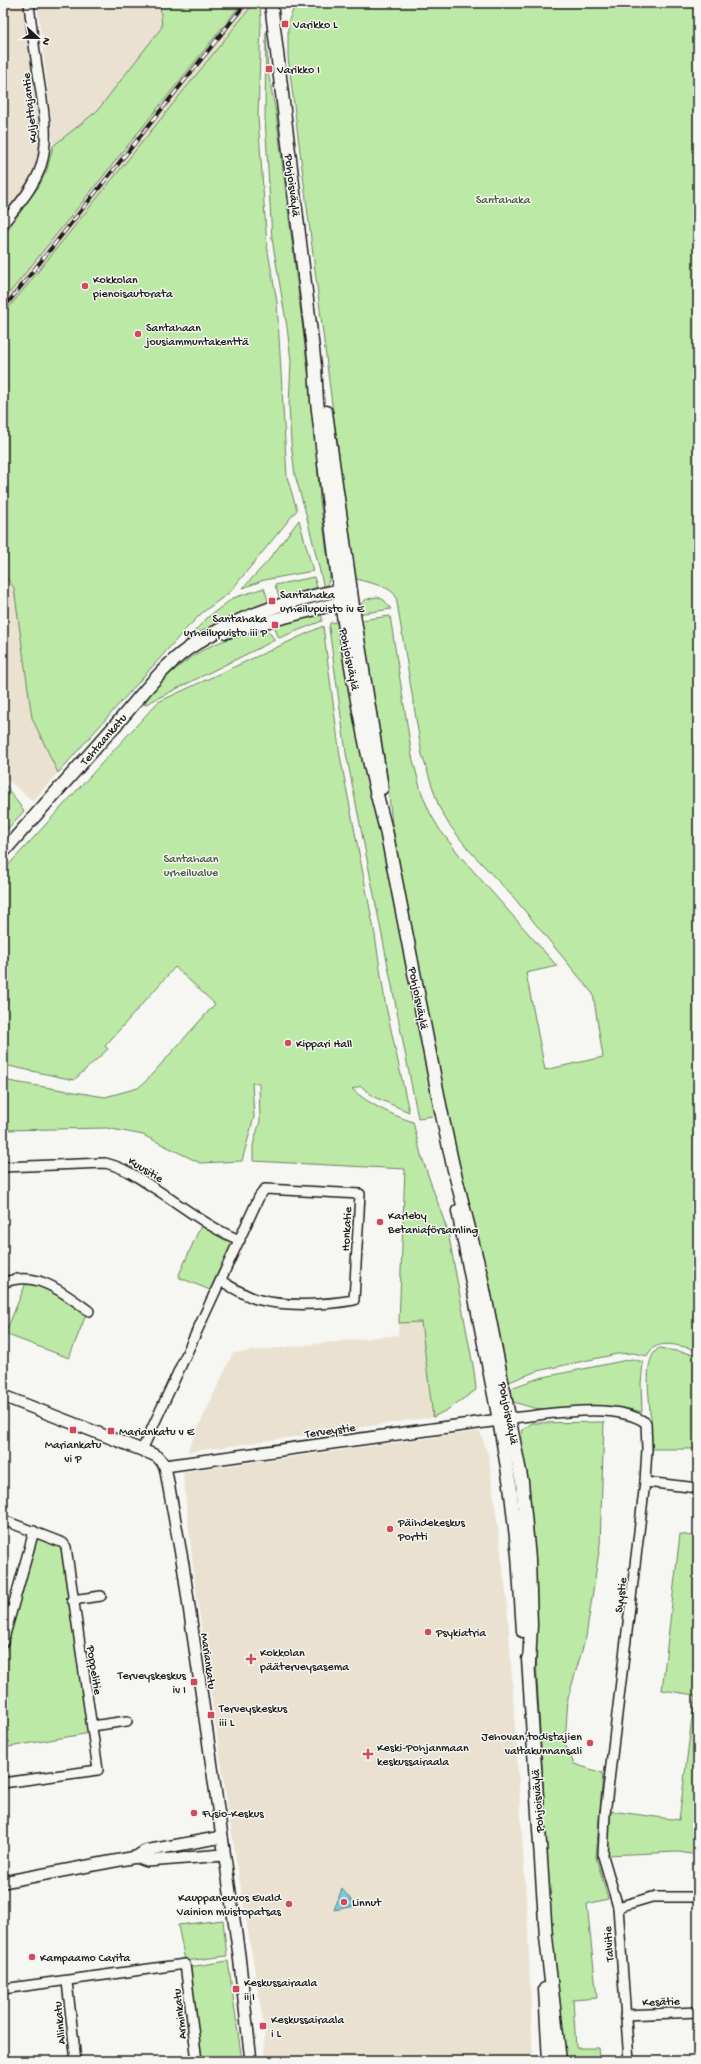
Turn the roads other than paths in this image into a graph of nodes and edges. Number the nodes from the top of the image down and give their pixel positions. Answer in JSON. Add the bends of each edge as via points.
{"nodes":[{"id":1,"x":29,"y":3,"type":"edge"},
{"id":2,"x":271,"y":3,"type":"edge"},
{"id":3,"x":3,"y":224,"type":"edge"},
{"id":4,"x":346,"y":595,"type":"junction"},
{"id":5,"x":3,"y":852,"type":"edge"},
{"id":6,"x":3,"y":1166,"type":"edge"},
{"id":7,"x":240,"y":1240,"type":"junction"},
{"id":8,"x":221,"y":1281,"type":"junction"},
{"id":9,"x":3,"y":1283,"type":"edge"},
{"id":10,"x":89,"y":1311,"type":"dead end"},
{"id":11,"x":3,"y":1396,"type":"edge"},
{"id":12,"x":504,"y":1419,"type":"junction"},
{"id":13,"x":142,"y":1450,"type":"junction"},
{"id":14,"x":165,"y":1466,"type":"junction"},
{"id":15,"x":645,"y":1482,"type":"junction"},
{"id":16,"x":698,"y":1488,"type":"edge"},
{"id":17,"x":3,"y":1520,"type":"edge"},
{"id":18,"x":34,"y":1531,"type":"junction"},
{"id":19,"x":101,"y":1596,"type":"dead end"},
{"id":20,"x":72,"y":1600,"type":"junction"},
{"id":21,"x":3,"y":1642,"type":"edge"},
{"id":22,"x":127,"y":1720,"type":"dead end"},
{"id":23,"x":92,"y":1726,"type":"junction"},
{"id":24,"x":3,"y":1783,"type":"edge"},
{"id":25,"x":222,"y":1837,"type":"junction"},
{"id":26,"x":224,"y":1854,"type":"junction"},
{"id":27,"x":136,"y":1858,"type":"junction"},
{"id":28,"x":3,"y":1882,"type":"edge"},
{"id":29,"x":698,"y":1897,"type":"edge"},
{"id":30,"x":618,"y":1907,"type":"junction"},
{"id":31,"x":546,"y":1938,"type":"junction"},
{"id":32,"x":67,"y":1982,"type":"junction"},
{"id":33,"x":3,"y":1990,"type":"edge"},
{"id":34,"x":698,"y":2012,"type":"edge"},
{"id":35,"x":625,"y":2015,"type":"junction"},
{"id":36,"x":76,"y":2061,"type":"edge"},
{"id":37,"x":197,"y":2061,"type":"edge"},
{"id":38,"x":251,"y":2061,"type":"edge"},
{"id":39,"x":549,"y":2061,"type":"edge"},
{"id":40,"x":560,"y":2061,"type":"edge"},
{"id":41,"x":629,"y":2061,"type":"edge"}],
"edges":[{"from":1,"to":3,"type":"street","name":"Kuljettajantie","via":[[42,100],[45,149],[34,182]]},
{"from":2,"to":4,"type":"main road","name":"Pohjoisväylä","via":[[315,366],[324,402]]},
{"from":4,"to":5,"type":"main road","name":"Tehtaankatu","via":[[264,610],[229,624],[188,649],[174,661]]},
{"from":4,"to":12,"type":"main road","name":"Pohjoisväylä","via":[[379,760],[386,830],[453,1166],[481,1275]]},
{"from":6,"to":7,"type":"street","name":"Kuusitie","via":[[105,1163],[114,1165]]},
{"from":7,"to":8,"type":"street","name":"Honkatie"},
{"from":7,"to":8,"type":"street","name":"Honkatie","via":[[265,1189],[360,1194],[354,1300],[327,1304],[266,1301],[248,1296]]},
{"from":8,"to":13,"type":"street","name":"Honkatie"},
{"from":9,"to":10,"type":"street","via":[[19,1278],[50,1284]]},
{"from":11,"to":13,"type":"street"},
{"from":12,"to":14,"type":"street","name":"Terveystie"},
{"from":12,"to":15,"type":"street","name":"Syystie","via":[[601,1411],[637,1416],[646,1423]]},
{"from":12,"to":31,"type":"main road","name":"Pohjoisväylä","via":[[523,1627],[529,1665]]},
{"from":13,"to":14,"type":"street","via":[[158,1457]]},
{"from":14,"to":25,"type":"street","name":"Mariankatu","via":[[176,1520]]},
{"from":15,"to":16,"type":"street"},
{"from":15,"to":30,"type":"street","name":"Syystie","via":[[603,1838],[602,1856]]},
{"from":17,"to":18,"type":"street","name":"Poppelitie"},
{"from":18,"to":20,"type":"street","name":"Poppelitie","via":[[64,1543]]},
{"from":18,"to":21,"type":"street"},
{"from":19,"to":20,"type":"street"},
{"from":20,"to":23,"type":"street","name":"Poppelitie"},
{"from":22,"to":23,"type":"street"},
{"from":23,"to":24,"type":"street","name":"Poppelitie","via":[[98,1770]]},
{"from":25,"to":26,"type":"street","name":"Mariankatu"},
{"from":25,"to":27,"type":"street","via":[[145,1851]]},
{"from":26,"to":27,"type":"street","via":[[147,1862]]},
{"from":26,"to":38,"type":"street","name":"Mariankatu"},
{"from":27,"to":28,"type":"street"},
{"from":29,"to":30,"type":"street","via":[[652,1898]]},
{"from":30,"to":35,"type":"street","name":"Talvitie"},
{"from":31,"to":39,"type":"main road","name":"Pohjoisväylä","via":[[545,1992]]},
{"from":31,"to":40,"type":"main road","name":"Pohjoisväylä"},
{"from":32,"to":33,"type":"street"},
{"from":32,"to":36,"type":"street","name":"Allinkatu"},
{"from":32,"to":37,"type":"street","name":"Arminkatu","via":[[185,1964]]},
{"from":34,"to":35,"type":"street","name":"Kesätie"},
{"from":35,"to":41,"type":"street","name":"Talvitie"}]}
